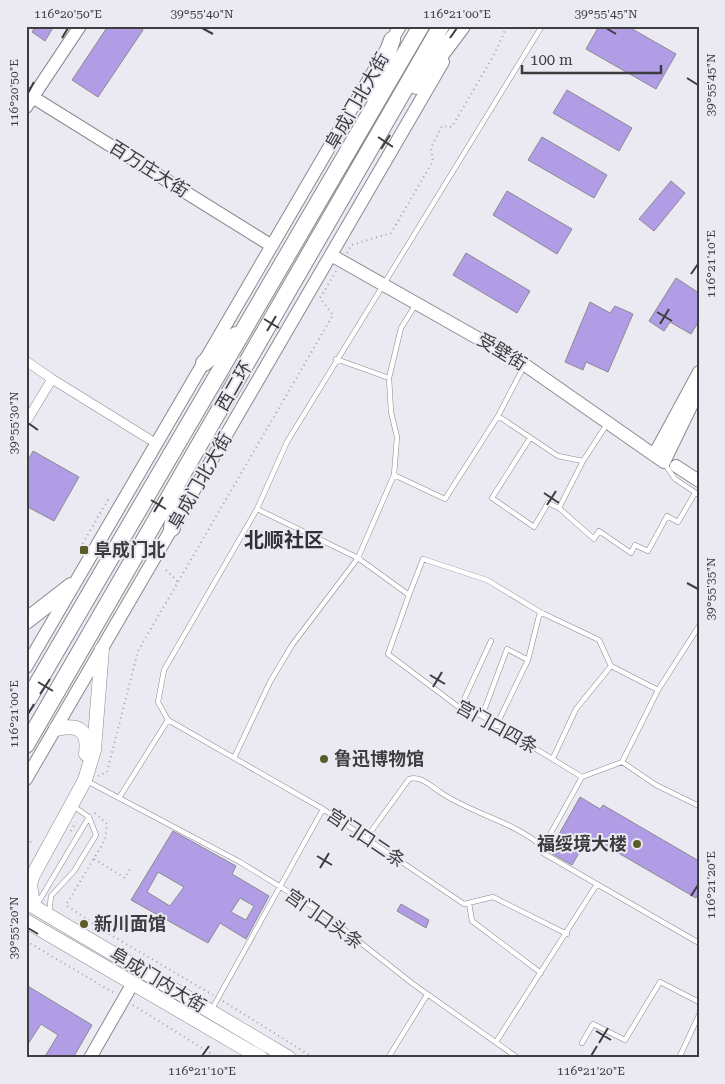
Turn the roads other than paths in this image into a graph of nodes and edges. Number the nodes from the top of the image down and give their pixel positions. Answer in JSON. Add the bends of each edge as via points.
{"nodes":[{"id":1,"x":80,"y":26,"type":"edge"},
{"id":2,"x":421,"y":26,"type":"edge"},
{"id":3,"x":441,"y":26,"type":"edge"},
{"id":4,"x":463,"y":26,"type":"edge"},
{"id":5,"x":542,"y":26,"type":"edge"},
{"id":6,"x":396,"y":33,"type":"edge"},
{"id":7,"x":28,"y":99,"type":"edge"},
{"id":8,"x":360,"y":134,"type":"junction"},
{"id":9,"x":375,"y":142,"type":"junction"},
{"id":10,"x":272,"y":246,"type":"junction"},
{"id":11,"x":337,"y":258,"type":"junction"},
{"id":12,"x":385,"y":284,"type":"junction"},
{"id":13,"x":417,"y":302,"type":"junction"},
{"id":14,"x":247,"y":325,"type":"junction"},
{"id":15,"x":336,"y":359,"type":"junction"},
{"id":16,"x":26,"y":361,"type":"edge"},
{"id":17,"x":204,"y":363,"type":"junction"},
{"id":18,"x":525,"y":365,"type":"junction"},
{"id":19,"x":699,"y":372,"type":"edge"},
{"id":20,"x":389,"y":378,"type":"junction"},
{"id":21,"x":52,"y":379,"type":"junction"},
{"id":22,"x":699,"y":390,"type":"edge"},
{"id":23,"x":498,"y":416,"type":"junction"},
{"id":24,"x":26,"y":422,"type":"edge"},
{"id":25,"x":608,"y":422,"type":"junction"},
{"id":26,"x":530,"y":438,"type":"junction"},
{"id":27,"x":149,"y":439,"type":"dead end"},
{"id":28,"x":583,"y":461,"type":"junction"},
{"id":29,"x":664,"y":461,"type":"junction"},
{"id":30,"x":394,"y":475,"type":"junction"},
{"id":31,"x":180,"y":481,"type":"junction"},
{"id":32,"x":698,"y":490,"type":"edge"},
{"id":33,"x":559,"y":508,"type":"junction"},
{"id":34,"x":257,"y":509,"type":"junction"},
{"id":35,"x":172,"y":528,"type":"junction"},
{"id":36,"x":358,"y":558,"type":"junction"},
{"id":37,"x":72,"y":586,"type":"junction"},
{"id":38,"x":409,"y":595,"type":"junction"},
{"id":39,"x":540,"y":612,"type":"junction"},
{"id":40,"x":26,"y":621,"type":"edge"},
{"id":41,"x":699,"y":626,"type":"edge"},
{"id":42,"x":491,"y":641,"type":"dead end"},
{"id":43,"x":102,"y":648,"type":"junction"},
{"id":44,"x":528,"y":660,"type":"junction"},
{"id":45,"x":611,"y":666,"type":"junction"},
{"id":46,"x":26,"y":667,"type":"edge"},
{"id":47,"x":658,"y":690,"type":"junction"},
{"id":48,"x":26,"y":703,"type":"edge"},
{"id":49,"x":460,"y":708,"type":"junction"},
{"id":50,"x":482,"y":716,"type":"junction"},
{"id":51,"x":168,"y":720,"type":"junction"},
{"id":52,"x":496,"y":726,"type":"junction"},
{"id":53,"x":56,"y":729,"type":"junction"},
{"id":54,"x":26,"y":745,"type":"edge"},
{"id":55,"x":234,"y":758,"type":"junction"},
{"id":56,"x":553,"y":758,"type":"junction"},
{"id":57,"x":622,"y":762,"type":"junction"},
{"id":58,"x":582,"y":777,"type":"junction"},
{"id":59,"x":26,"y":779,"type":"edge"},
{"id":60,"x":89,"y":782,"type":"junction"},
{"id":61,"x":119,"y":798,"type":"junction"},
{"id":62,"x":70,"y":804,"type":"junction"},
{"id":63,"x":699,"y":806,"type":"edge"},
{"id":64,"x":323,"y":809,"type":"junction"},
{"id":65,"x":89,"y":817,"type":"junction"},
{"id":66,"x":368,"y":837,"type":"junction"},
{"id":67,"x":543,"y":847,"type":"junction"},
{"id":68,"x":26,"y":871,"type":"edge"},
{"id":69,"x":597,"y":884,"type":"junction"},
{"id":70,"x":280,"y":888,"type":"junction"},
{"id":71,"x":470,"y":903,"type":"junction"},
{"id":72,"x":32,"y":905,"type":"edge"},
{"id":73,"x":49,"y":915,"type":"junction"},
{"id":74,"x":26,"y":921,"type":"edge"},
{"id":75,"x":566,"y":934,"type":"junction"},
{"id":76,"x":699,"y":943,"type":"edge"},
{"id":77,"x":541,"y":973,"type":"junction"},
{"id":78,"x":133,"y":984,"type":"junction"},
{"id":79,"x":426,"y":994,"type":"junction"},
{"id":80,"x":699,"y":1002,"type":"edge"},
{"id":81,"x":211,"y":1011,"type":"junction"},
{"id":82,"x":699,"y":1015,"type":"edge"},
{"id":83,"x":496,"y":1042,"type":"junction"},
{"id":84,"x":582,"y":1043,"type":"dead end"},
{"id":85,"x":90,"y":1058,"type":"edge"},
{"id":86,"x":261,"y":1058,"type":"edge"},
{"id":87,"x":289,"y":1058,"type":"edge"},
{"id":88,"x":388,"y":1058,"type":"edge"},
{"id":89,"x":518,"y":1058,"type":"edge"},
{"id":90,"x":679,"y":1058,"type":"edge"}],
"edges":[{"from":1,"to":7,"type":"street"},
{"from":2,"to":8,"type":"highway","name":"西二环"},
{"from":3,"to":9,"type":"highway","name":"西二环"},
{"from":4,"to":9,"type":"highway"},
{"from":4,"to":11,"type":"street","name":"阜成门北大街"},
{"from":5,"to":12,"type":"lane"},
{"from":6,"to":8,"type":"highway"},
{"from":6,"to":10,"type":"street","name":"阜成门北大街"},
{"from":7,"to":10,"type":"street","name":"百万庄大街"},
{"from":8,"to":14,"type":"highway","name":"西二环"},
{"from":9,"to":31,"type":"highway","name":"西二环"},
{"from":10,"to":17,"type":"street","name":"阜成门北大街"},
{"from":11,"to":12,"type":"street","name":"受壁街"},
{"from":11,"to":35,"type":"street","name":"阜成门北大街"},
{"from":12,"to":13,"type":"street","name":"受壁街"},
{"from":12,"to":15,"type":"lane"},
{"from":13,"to":18,"type":"street","name":"受壁街"},
{"from":13,"to":20,"type":"lane","via":[[401,328]]},
{"from":14,"to":17,"type":"highway"},
{"from":14,"to":48,"type":"highway","name":"西二环"},
{"from":15,"to":20,"type":"lane"},
{"from":15,"to":34,"type":"lane","via":[[286,442]]},
{"from":16,"to":21,"type":"street"},
{"from":17,"to":37,"type":"street","name":"阜成门北大街"},
{"from":18,"to":23,"type":"lane"},
{"from":18,"to":25,"type":"street","name":"受壁街"},
{"from":19,"to":29,"type":"street"},
{"from":20,"to":30,"type":"lane","via":[[391,412],[397,437]]},
{"from":21,"to":24,"type":"street"},
{"from":21,"to":27,"type":"street"},
{"from":22,"to":29,"type":"street"},
{"from":23,"to":26,"type":"lane"},
{"from":23,"to":30,"type":"lane","via":[[445,498]]},
{"from":25,"to":28,"type":"lane"},
{"from":25,"to":29,"type":"street","name":"受壁街"},
{"from":26,"to":28,"type":"lane","via":[[558,456]]},
{"from":26,"to":33,"type":"lane","via":[[492,498],[534,528],[548,503]]},
{"from":28,"to":33,"type":"lane"},
{"from":29,"to":32,"type":"street","name":"受壁街"},
{"from":30,"to":36,"type":"lane"},
{"from":31,"to":35,"type":"highway"},
{"from":31,"to":54,"type":"highway","name":"西二环"},
{"from":32,"to":33,"type":"lane","via":[[678,522],[667,516],[648,551],[636,545],[631,553],[598,531],[594,538]]},
{"from":34,"to":36,"type":"lane"},
{"from":34,"to":51,"type":"lane","via":[[164,670],[158,702]]},
{"from":35,"to":43,"type":"street","name":"阜成门北大街"},
{"from":36,"to":38,"type":"lane"},
{"from":36,"to":55,"type":"lane","via":[[292,645],[270,682]]},
{"from":37,"to":40,"type":"highway"},
{"from":37,"to":46,"type":"street","name":"阜成门北大街"},
{"from":38,"to":39,"type":"lane","via":[[423,560],[488,580]]},
{"from":38,"to":49,"type":"lane","name":"宫门口四条","via":[[388,654]]},
{"from":39,"to":44,"type":"lane"},
{"from":39,"to":45,"type":"lane","via":[[599,640]]},
{"from":41,"to":47,"type":"lane"},
{"from":42,"to":49,"type":"lane"},
{"from":43,"to":53,"type":"street","name":"阜成门北大街"},
{"from":43,"to":60,"type":"main road"},
{"from":44,"to":50,"type":"lane","via":[[507,649]]},
{"from":44,"to":52,"type":"lane"},
{"from":45,"to":47,"type":"lane"},
{"from":45,"to":56,"type":"lane","via":[[576,709]]},
{"from":47,"to":57,"type":"lane"},
{"from":49,"to":50,"type":"lane","name":"宫门口四条"},
{"from":50,"to":52,"type":"lane","name":"宫门口四条"},
{"from":51,"to":55,"type":"lane","name":"宫门口二条"},
{"from":51,"to":61,"type":"lane"},
{"from":52,"to":56,"type":"lane","name":"宫门口四条"},
{"from":53,"to":59,"type":"street","name":"阜成门北大街"},
{"from":53,"to":62,"type":"main road","via":[[71,726],[82,731],[88,741]]},
{"from":55,"to":64,"type":"lane","name":"宫门口二条"},
{"from":56,"to":58,"type":"lane","name":"宫门口四条"},
{"from":57,"to":58,"type":"lane"},
{"from":57,"to":63,"type":"lane","via":[[656,785]]},
{"from":58,"to":67,"type":"lane"},
{"from":60,"to":61,"type":"lane","name":"宫门口头条"},
{"from":60,"to":62,"type":"main road"},
{"from":61,"to":70,"type":"lane","name":"宫门口头条","via":[[240,862]]},
{"from":62,"to":65,"type":"lane"},
{"from":62,"to":68,"type":"main road"},
{"from":62,"to":72,"type":"main road","via":[[33,875],[30,884]]},
{"from":64,"to":66,"type":"lane","name":"宫门口二条"},
{"from":64,"to":70,"type":"lane"},
{"from":65,"to":72,"type":"lane"},
{"from":65,"to":73,"type":"lane","via":[[96,834],[74,871],[51,896]]},
{"from":66,"to":67,"type":"lane","via":[[409,779],[414,777],[450,799],[527,833]]},
{"from":66,"to":71,"type":"lane","name":"宫门口二条","via":[[464,904]]},
{"from":67,"to":69,"type":"lane","via":[[543,853]]},
{"from":69,"to":75,"type":"lane"},
{"from":69,"to":76,"type":"lane"},
{"from":70,"to":79,"type":"lane","name":"宫门口头条","via":[[323,913]]},
{"from":70,"to":81,"type":"lane"},
{"from":71,"to":75,"type":"lane","via":[[493,897]]},
{"from":71,"to":77,"type":"lane","via":[[472,921]]},
{"from":72,"to":73,"type":"main road","name":"阜成门内大街"},
{"from":73,"to":81,"type":"main road","name":"阜成门内大街"},
{"from":74,"to":78,"type":"main road","name":"阜成门内大街"},
{"from":75,"to":77,"type":"lane"},
{"from":77,"to":83,"type":"lane"},
{"from":78,"to":85,"type":"street"},
{"from":78,"to":86,"type":"main road","name":"阜成门内大街"},
{"from":79,"to":83,"type":"lane","name":"宫门口头条"},
{"from":79,"to":88,"type":"lane"},
{"from":80,"to":84,"type":"lane","via":[[660,982],[625,1040],[593,1024]]},
{"from":81,"to":87,"type":"main road","name":"阜成门内大街"},
{"from":82,"to":90,"type":"lane"},
{"from":83,"to":89,"type":"lane","name":"宫门口头条"}]}
